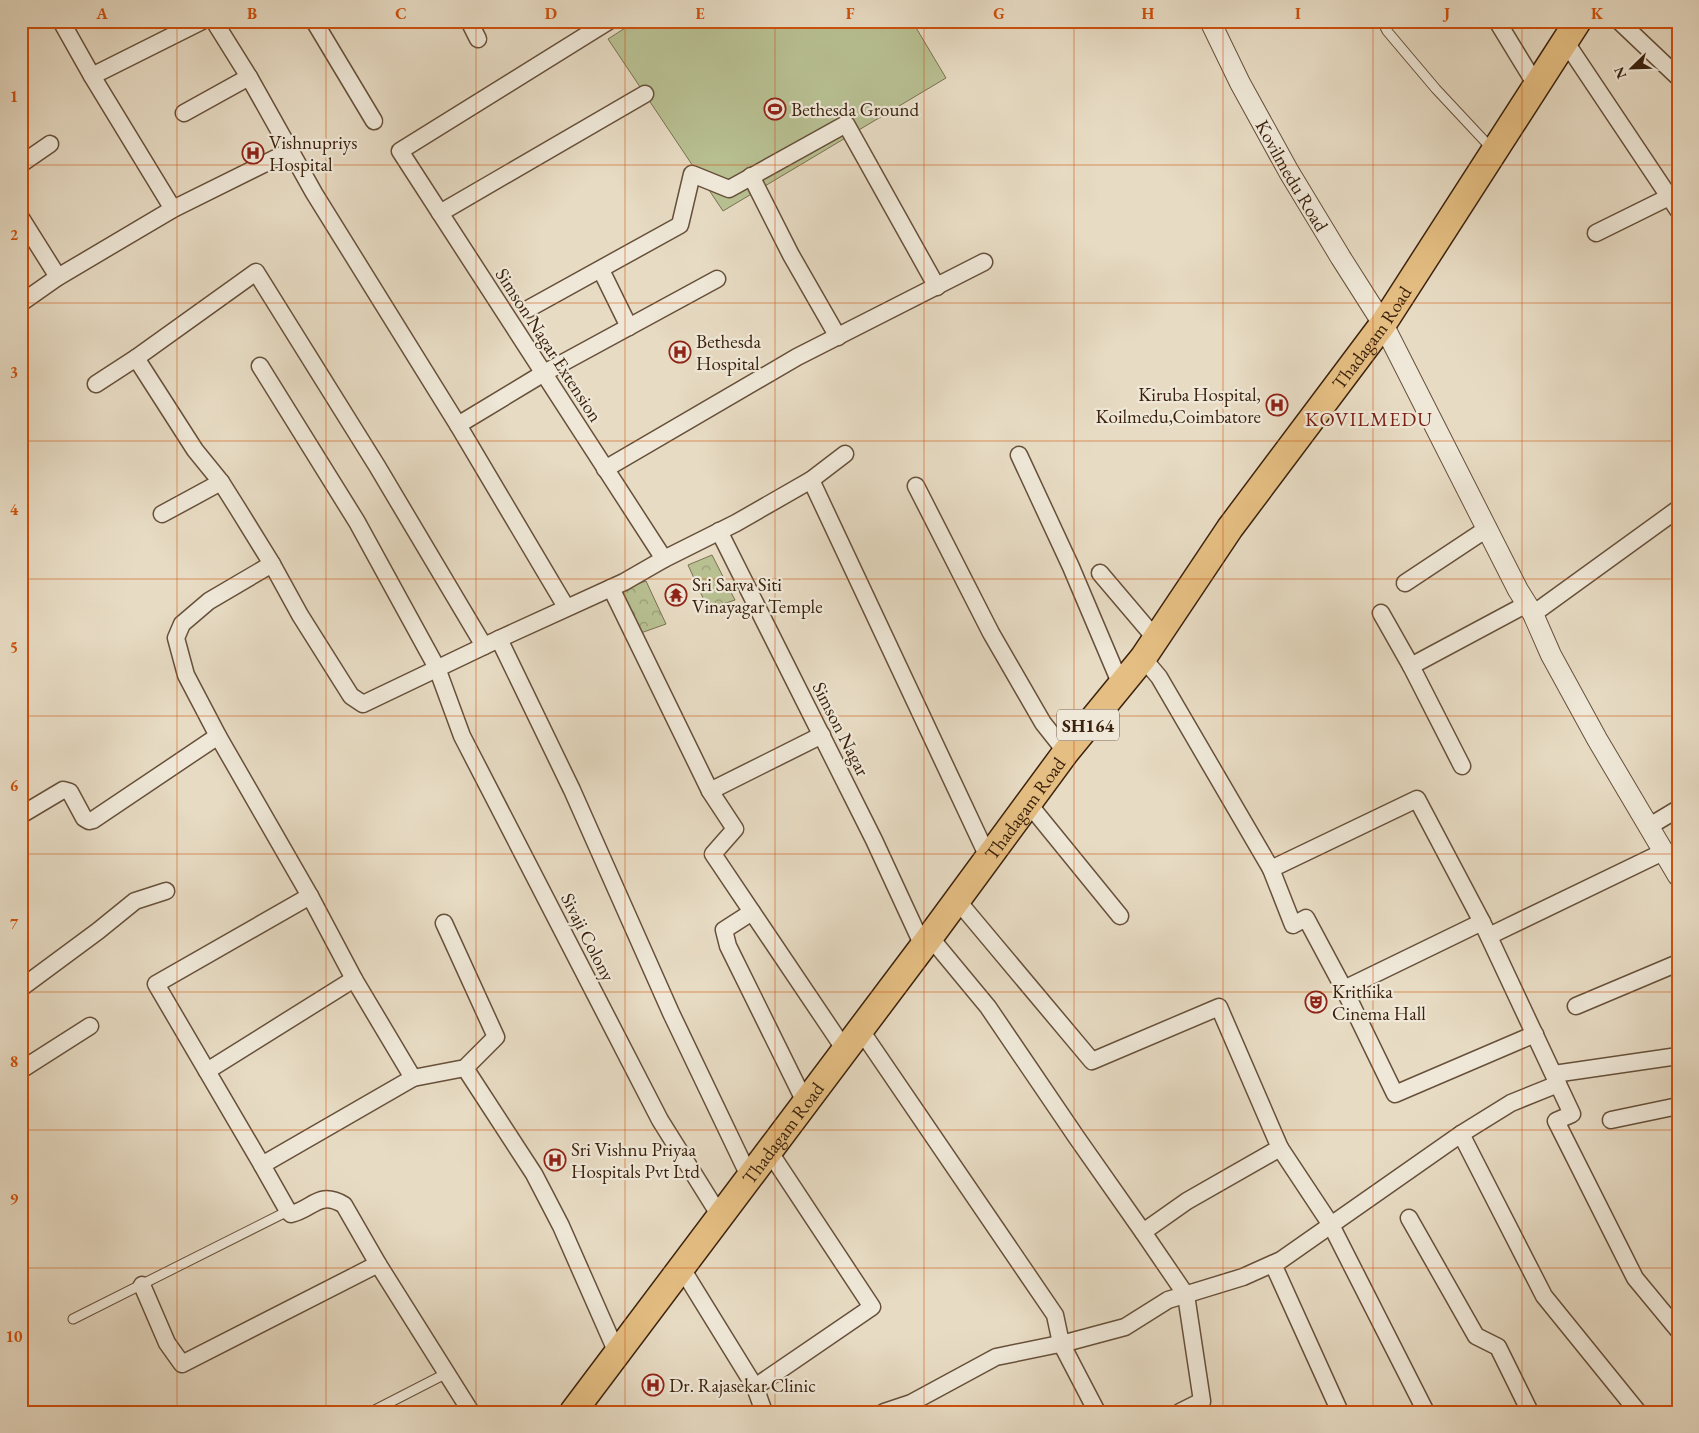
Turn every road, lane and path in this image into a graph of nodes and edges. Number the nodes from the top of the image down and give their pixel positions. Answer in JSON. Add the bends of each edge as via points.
{"nodes":[{"id":1,"x":61,"y":21,"type":"edge"},
{"id":2,"x":202,"y":21,"type":"edge"},
{"id":3,"x":214,"y":21,"type":"edge"},
{"id":4,"x":469,"y":21,"type":"edge"},
{"id":5,"x":610,"y":21,"type":"edge"},
{"id":6,"x":1210,"y":21,"type":"edge"},
{"id":7,"x":1382,"y":21,"type":"edge"},
{"id":8,"x":1497,"y":21,"type":"edge"},
{"id":9,"x":1620,"y":21,"type":"edge"},
{"id":10,"x":315,"y":22,"type":"edge"},
{"id":11,"x":1571,"y":31,"type":"edge"},
{"id":12,"x":478,"y":39,"type":"dead end"},
{"id":13,"x":92,"y":76,"type":"junction"},
{"id":14,"x":249,"y":77,"type":"junction"},
{"id":15,"x":1678,"y":77,"type":"edge"},
{"id":16,"x":1536,"y":85,"type":"junction"},
{"id":17,"x":645,"y":94,"type":"dead end"},
{"id":18,"x":184,"y":113,"type":"dead end"},
{"id":19,"x":374,"y":121,"type":"dead end"},
{"id":20,"x":50,"y":144,"type":"dead end"},
{"id":21,"x":1494,"y":150,"type":"junction"},
{"id":22,"x":290,"y":151,"type":"junction"},
{"id":23,"x":21,"y":164,"type":"edge"},
{"id":24,"x":751,"y":176,"type":"junction"},
{"id":25,"x":1674,"y":204,"type":"edge"},
{"id":26,"x":173,"y":209,"type":"junction"},
{"id":27,"x":440,"y":213,"type":"junction"},
{"id":28,"x":21,"y":218,"type":"edge"},
{"id":29,"x":1596,"y":233,"type":"dead end"},
{"id":30,"x":984,"y":262,"type":"dead end"},
{"id":31,"x":601,"y":270,"type":"junction"},
{"id":32,"x":58,"y":277,"type":"junction"},
{"id":33,"x":717,"y":279,"type":"dead end"},
{"id":34,"x":937,"y":287,"type":"junction"},
{"id":35,"x":21,"y":303,"type":"edge"},
{"id":36,"x":528,"y":309,"type":"dead end"},
{"id":37,"x":1383,"y":324,"type":"junction"},
{"id":38,"x":629,"y":327,"type":"junction"},
{"id":39,"x":838,"y":337,"type":"junction"},
{"id":40,"x":136,"y":358,"type":"junction"},
{"id":41,"x":260,"y":366,"type":"dead end"},
{"id":42,"x":544,"y":373,"type":"junction"},
{"id":43,"x":96,"y":384,"type":"dead end"},
{"id":44,"x":458,"y":425,"type":"junction"},
{"id":45,"x":845,"y":454,"type":"dead end"},
{"id":46,"x":1019,"y":455,"type":"dead end"},
{"id":47,"x":605,"y":469,"type":"junction"},
{"id":48,"x":811,"y":480,"type":"junction"},
{"id":49,"x":221,"y":482,"type":"junction"},
{"id":50,"x":916,"y":486,"type":"dead end"},
{"id":51,"x":1678,"y":509,"type":"edge"},
{"id":52,"x":162,"y":514,"type":"dead end"},
{"id":53,"x":1488,"y":528,"type":"junction"},
{"id":54,"x":719,"y":531,"type":"junction"},
{"id":55,"x":664,"y":559,"type":"junction"},
{"id":56,"x":272,"y":564,"type":"junction"},
{"id":57,"x":1100,"y":573,"type":"dead end"},
{"id":58,"x":1405,"y":584,"type":"dead end"},
{"id":59,"x":611,"y":588,"type":"junction"},
{"id":60,"x":566,"y":607,"type":"junction"},
{"id":61,"x":1530,"y":609,"type":"junction"},
{"id":62,"x":1381,"y":612,"type":"dead end"},
{"id":63,"x":492,"y":642,"type":"junction"},
{"id":64,"x":1149,"y":649,"type":"junction"},
{"id":65,"x":1411,"y":666,"type":"junction"},
{"id":66,"x":437,"y":668,"type":"junction"},
{"id":67,"x":1121,"y":685,"type":"junction"},
{"id":68,"x":822,"y":735,"type":"junction"},
{"id":69,"x":218,"y":736,"type":"junction"},
{"id":70,"x":1066,"y":752,"type":"junction"},
{"id":71,"x":1462,"y":766,"type":"dead end"},
{"id":72,"x":710,"y":791,"type":"junction"},
{"id":73,"x":1028,"y":803,"type":"junction"},
{"id":74,"x":1678,"y":809,"type":"edge"},
{"id":75,"x":21,"y":815,"type":"edge"},
{"id":76,"x":1648,"y":827,"type":"junction"},
{"id":77,"x":1663,"y":852,"type":"junction"},
{"id":78,"x":988,"y":857,"type":"junction"},
{"id":79,"x":1272,"y":869,"type":"junction"},
{"id":80,"x":1678,"y":876,"type":"edge"},
{"id":81,"x":166,"y":892,"type":"dead end"},
{"id":82,"x":310,"y":896,"type":"junction"},
{"id":83,"x":957,"y":900,"type":"junction"},
{"id":84,"x":752,"y":912,"type":"junction"},
{"id":85,"x":1120,"y":916,"type":"dead end"},
{"id":86,"x":444,"y":923,"type":"dead end"},
{"id":87,"x":1485,"y":929,"type":"junction"},
{"id":88,"x":926,"y":941,"type":"junction"},
{"id":89,"x":1678,"y":963,"type":"edge"},
{"id":90,"x":354,"y":979,"type":"junction"},
{"id":91,"x":21,"y":988,"type":"edge"},
{"id":92,"x":1344,"y":989,"type":"junction"},
{"id":93,"x":1576,"y":1006,"type":"dead end"},
{"id":94,"x":90,"y":1026,"type":"dead end"},
{"id":95,"x":860,"y":1029,"type":"junction"},
{"id":96,"x":1535,"y":1034,"type":"junction"},
{"id":97,"x":844,"y":1050,"type":"junction"},
{"id":98,"x":1678,"y":1056,"type":"edge"},
{"id":99,"x":465,"y":1068,"type":"junction"},
{"id":100,"x":21,"y":1070,"type":"edge"},
{"id":101,"x":207,"y":1071,"type":"junction"},
{"id":102,"x":413,"y":1078,"type":"junction"},
{"id":103,"x":1556,"y":1079,"type":"junction"},
{"id":104,"x":805,"y":1102,"type":"junction"},
{"id":105,"x":1678,"y":1106,"type":"edge"},
{"id":106,"x":1611,"y":1120,"type":"dead end"},
{"id":107,"x":1461,"y":1134,"type":"junction"},
{"id":108,"x":1280,"y":1148,"type":"junction"},
{"id":109,"x":769,"y":1150,"type":"junction"},
{"id":110,"x":262,"y":1165,"type":"junction"},
{"id":111,"x":749,"y":1176,"type":"junction"},
{"id":112,"x":288,"y":1211,"type":"junction"},
{"id":113,"x":720,"y":1216,"type":"junction"},
{"id":114,"x":1409,"y":1218,"type":"dead end"},
{"id":115,"x":1331,"y":1225,"type":"junction"},
{"id":116,"x":1144,"y":1232,"type":"junction"},
{"id":117,"x":378,"y":1264,"type":"junction"},
{"id":118,"x":1273,"y":1264,"type":"junction"},
{"id":119,"x":681,"y":1267,"type":"junction"},
{"id":120,"x":142,"y":1285,"type":"junction"},
{"id":121,"x":1186,"y":1295,"type":"junction"},
{"id":122,"x":73,"y":1319,"type":"dead end"},
{"id":123,"x":1678,"y":1330,"type":"edge"},
{"id":124,"x":1061,"y":1343,"type":"junction"},
{"id":125,"x":616,"y":1354,"type":"junction"},
{"id":126,"x":447,"y":1372,"type":"junction"},
{"id":127,"x":755,"y":1387,"type":"junction"},
{"id":128,"x":583,"y":1407,"type":"edge"},
{"id":129,"x":1203,"y":1407,"type":"edge"},
{"id":130,"x":371,"y":1412,"type":"edge"},
{"id":131,"x":471,"y":1412,"type":"edge"},
{"id":132,"x":764,"y":1412,"type":"edge"},
{"id":133,"x":884,"y":1412,"type":"edge"},
{"id":134,"x":1097,"y":1412,"type":"edge"},
{"id":135,"x":1180,"y":1412,"type":"edge"},
{"id":136,"x":1340,"y":1412,"type":"edge"},
{"id":137,"x":1426,"y":1412,"type":"edge"},
{"id":138,"x":1530,"y":1412,"type":"edge"},
{"id":139,"x":1638,"y":1412,"type":"edge"}],
"edges":[{"from":1,"to":13,"type":"street"},
{"from":2,"to":13,"type":"street"},
{"from":3,"to":14,"type":"street"},
{"from":4,"to":12,"type":"street"},
{"from":5,"to":27,"type":"street","name":"Simson Nagar Extension","via":[[400,151]]},
{"from":6,"to":37,"type":"street","name":"Kovilmedu Road","via":[[1289,172]]},
{"from":7,"to":21,"type":"lane","via":[[1436,90]]},
{"from":8,"to":16,"type":"street"},
{"from":9,"to":15,"type":"street"},
{"from":10,"to":19,"type":"street"},
{"from":11,"to":16,"type":"main road","name":"Thadagam Road","number":"SH164"},
{"from":11,"to":25,"type":"street"},
{"from":13,"to":26,"type":"street"},
{"from":14,"to":18,"type":"street"},
{"from":14,"to":22,"type":"street"},
{"from":16,"to":21,"type":"main road","name":"Thadagam Road","number":"SH164"},
{"from":17,"to":27,"type":"street"},
{"from":20,"to":23,"type":"street"},
{"from":21,"to":37,"type":"main road","name":"Thadagam Road","number":"SH164"},
{"from":22,"to":26,"type":"street"},
{"from":22,"to":44,"type":"street"},
{"from":24,"to":31,"type":"street","via":[[729,188],[692,174],[680,225]]},
{"from":24,"to":34,"type":"street","via":[[846,124]]},
{"from":24,"to":39,"type":"street"},
{"from":25,"to":29,"type":"street"},
{"from":26,"to":32,"type":"street"},
{"from":27,"to":42,"type":"street","name":"Simson Nagar Extension"},
{"from":28,"to":32,"type":"street"},
{"from":30,"to":34,"type":"street"},
{"from":31,"to":36,"type":"street"},
{"from":31,"to":38,"type":"street"},
{"from":32,"to":35,"type":"street"},
{"from":33,"to":38,"type":"street"},
{"from":34,"to":39,"type":"street"},
{"from":37,"to":53,"type":"street","name":"Kovilmedu Road"},
{"from":37,"to":64,"type":"main road","name":"Thadagam Road","number":"SH164","via":[[1230,528]]},
{"from":38,"to":42,"type":"street"},
{"from":39,"to":47,"type":"street","via":[[797,357]]},
{"from":40,"to":43,"type":"street"},
{"from":40,"to":49,"type":"street","via":[[195,450]]},
{"from":40,"to":63,"type":"street","via":[[256,272],[376,466]]},
{"from":41,"to":66,"type":"street","name":"Sivaji Colony","via":[[357,522]]},
{"from":42,"to":44,"type":"street"},
{"from":42,"to":47,"type":"street","name":"Simson Nagar Extension"},
{"from":44,"to":60,"type":"street"},
{"from":45,"to":48,"type":"street"},
{"from":46,"to":67,"type":"street"},
{"from":47,"to":55,"type":"street","name":"Simson Nagar Extension"},
{"from":48,"to":54,"type":"street"},
{"from":48,"to":78,"type":"street"},
{"from":49,"to":52,"type":"street"},
{"from":49,"to":56,"type":"street"},
{"from":50,"to":70,"type":"street","via":[[991,633],[1042,723]]},
{"from":51,"to":61,"type":"street"},
{"from":53,"to":58,"type":"street"},
{"from":53,"to":61,"type":"street","name":"Kovilmedu Road"},
{"from":54,"to":55,"type":"street"},
{"from":54,"to":68,"type":"street","name":"Simson Nagar"},
{"from":55,"to":59,"type":"street"},
{"from":56,"to":66,"type":"street","via":[[351,696],[363,704]]},
{"from":56,"to":69,"type":"street","via":[[209,601],[182,624],[176,638],[186,675]]},
{"from":57,"to":64,"type":"street"},
{"from":59,"to":60,"type":"street"},
{"from":59,"to":72,"type":"street"},
{"from":60,"to":63,"type":"street"},
{"from":61,"to":65,"type":"street"},
{"from":61,"to":76,"type":"street","name":"Kovilmedu Road","via":[[1551,655]]},
{"from":62,"to":65,"type":"street"},
{"from":63,"to":66,"type":"street"},
{"from":63,"to":111,"type":"street","via":[[572,790],[671,1013]]},
{"from":64,"to":67,"type":"main road","name":"Thadagam Road","number":"SH164"},
{"from":64,"to":79,"type":"street","via":[[1158,677]]},
{"from":65,"to":71,"type":"street"},
{"from":66,"to":113,"type":"street","name":"Sivaji Colony","via":[[462,736],[651,1103]]},
{"from":67,"to":70,"type":"main road","name":"Thadagam Road","number":"SH164"},
{"from":68,"to":72,"type":"street"},
{"from":68,"to":88,"type":"street","name":"Simson Nagar"},
{"from":69,"to":75,"type":"street","via":[[93,820],[84,818],[67,790]]},
{"from":69,"to":82,"type":"street"},
{"from":70,"to":73,"type":"main road","name":"Thadagam Road","number":"SH164"},
{"from":72,"to":84,"type":"street","via":[[735,829],[713,854]]},
{"from":73,"to":78,"type":"main road","name":"Thadagam Road","number":"SH164"},
{"from":73,"to":85,"type":"street"},
{"from":74,"to":76,"type":"street"},
{"from":76,"to":77,"type":"street","name":"Kovilmedu Road"},
{"from":77,"to":80,"type":"street","name":"Kovilmedu Road"},
{"from":77,"to":87,"type":"street"},
{"from":78,"to":83,"type":"main road","name":"Thadagam Road","number":"SH164"},
{"from":79,"to":87,"type":"street","via":[[1417,799]]},
{"from":79,"to":92,"type":"street","via":[[1292,925],[1306,918]]},
{"from":81,"to":91,"type":"street","via":[[135,901]]},
{"from":82,"to":90,"type":"street"},
{"from":82,"to":101,"type":"street","via":[[156,984]]},
{"from":83,"to":88,"type":"main road","name":"Thadagam Road","number":"SH164"},
{"from":83,"to":108,"type":"street","via":[[1092,1061],[1219,1007]]},
{"from":84,"to":97,"type":"street"},
{"from":84,"to":104,"type":"street","via":[[724,930],[728,946]]},
{"from":86,"to":99,"type":"street","via":[[496,1037]]},
{"from":87,"to":92,"type":"street"},
{"from":87,"to":96,"type":"street"},
{"from":88,"to":95,"type":"main road","name":"Thadagam Road","number":"SH164"},
{"from":88,"to":116,"type":"street","name":"Simson Nagar","via":[[988,1006]]},
{"from":89,"to":93,"type":"street"},
{"from":90,"to":101,"type":"street"},
{"from":90,"to":102,"type":"street"},
{"from":92,"to":96,"type":"street","via":[[1395,1094]]},
{"from":94,"to":100,"type":"street"},
{"from":95,"to":97,"type":"main road","name":"Thadagam Road","number":"SH164"},
{"from":95,"to":124,"type":"street","via":[[1055,1315]]},
{"from":96,"to":103,"type":"street"},
{"from":97,"to":104,"type":"main road","name":"Thadagam Road","number":"SH164"},
{"from":98,"to":103,"type":"street"},
{"from":99,"to":102,"type":"street"},
{"from":99,"to":125,"type":"street","via":[[534,1174],[561,1226]]},
{"from":101,"to":110,"type":"street"},
{"from":102,"to":110,"type":"street"},
{"from":103,"to":107,"type":"street"},
{"from":103,"to":123,"type":"street","via":[[1572,1114],[1556,1121],[1635,1278]]},
{"from":104,"to":109,"type":"main road","name":"Thadagam Road","number":"SH164"},
{"from":105,"to":106,"type":"street"},
{"from":107,"to":115,"type":"street"},
{"from":107,"to":139,"type":"street","via":[[1544,1296]]},
{"from":108,"to":115,"type":"street"},
{"from":108,"to":116,"type":"street","via":[[1187,1201]]},
{"from":109,"to":111,"type":"main road","name":"Thadagam Road","number":"SH164"},
{"from":109,"to":127,"type":"street","via":[[872,1307]]},
{"from":110,"to":112,"type":"street"},
{"from":111,"to":113,"type":"main road","name":"Thadagam Road","number":"SH164"},
{"from":112,"to":117,"type":"street","via":[[296,1213],[320,1199],[335,1200],[344,1206]]},
{"from":112,"to":120,"type":"lane"},
{"from":113,"to":119,"type":"main road","name":"Thadagam Road","number":"SH164"},
{"from":114,"to":138,"type":"street","via":[[1476,1336],[1498,1347]]},
{"from":115,"to":118,"type":"street"},
{"from":115,"to":137,"type":"street"},
{"from":116,"to":121,"type":"street","name":"Simson Nagar"},
{"from":117,"to":120,"type":"street","via":[[182,1364],[166,1343]]},
{"from":117,"to":126,"type":"street"},
{"from":118,"to":121,"type":"street"},
{"from":118,"to":136,"type":"street"},
{"from":119,"to":125,"type":"main road","name":"Thadagam Road","number":"SH164"},
{"from":119,"to":127,"type":"street"},
{"from":120,"to":122,"type":"lane"},
{"from":121,"to":124,"type":"street","via":[[1168,1300],[1125,1327]]},
{"from":121,"to":129,"type":"street"},
{"from":124,"to":133,"type":"street","via":[[996,1357],[911,1403]]},
{"from":124,"to":134,"type":"street"},
{"from":125,"to":128,"type":"main road","name":"Thadagam Road","number":"SH164"},
{"from":126,"to":130,"type":"lane"},
{"from":126,"to":131,"type":"street"},
{"from":127,"to":132,"type":"street"},
{"from":129,"to":135,"type":"street"}]}
